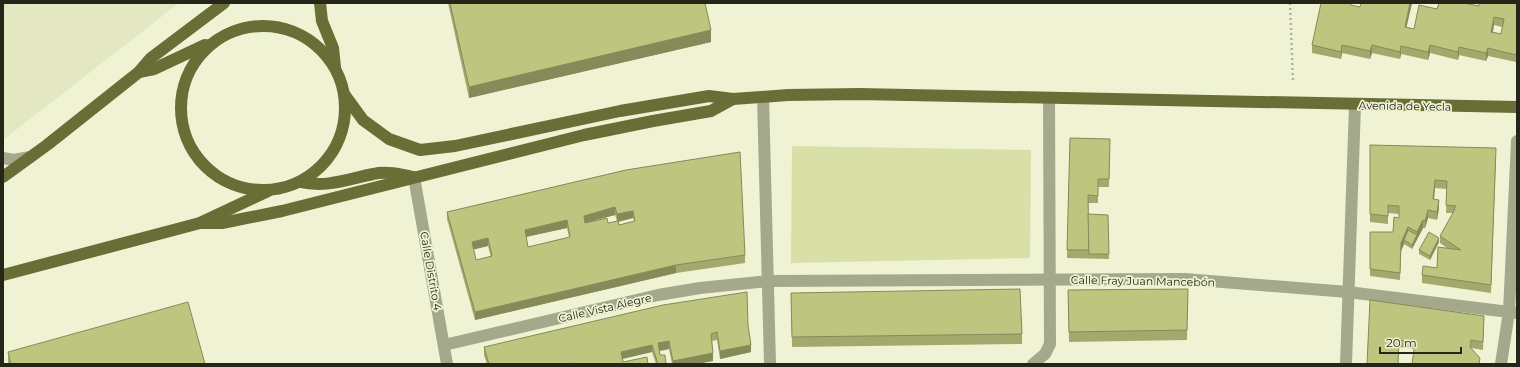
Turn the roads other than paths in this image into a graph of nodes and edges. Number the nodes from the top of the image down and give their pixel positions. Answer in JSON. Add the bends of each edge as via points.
{"nodes":[{"id":1,"x":224,"y":3,"type":"edge"},
{"id":2,"x":320,"y":3,"type":"edge"},
{"id":3,"x":215,"y":40,"type":"junction"},
{"id":4,"x":335,"y":67,"type":"junction"},
{"id":5,"x":139,"y":72,"type":"junction"},
{"id":6,"x":344,"y":94,"type":"junction"},
{"id":7,"x":763,"y":97,"type":"junction"},
{"id":8,"x":1049,"y":98,"type":"junction"},
{"id":9,"x":733,"y":99,"type":"junction"},
{"id":10,"x":1354,"y":105,"type":"junction"},
{"id":11,"x":1517,"y":107,"type":"edge"},
{"id":12,"x":1517,"y":141,"type":"edge"},
{"id":13,"x":30,"y":157,"type":"junction"},
{"id":14,"x":3,"y":158,"type":"edge"},
{"id":15,"x":3,"y":177,"type":"edge"},
{"id":16,"x":414,"y":177,"type":"junction"},
{"id":17,"x":300,"y":182,"type":"junction"},
{"id":18,"x":269,"y":191,"type":"junction"},
{"id":19,"x":200,"y":223,"type":"junction"},
{"id":20,"x":3,"y":275,"type":"edge"},
{"id":21,"x":1049,"y":279,"type":"junction"},
{"id":22,"x":768,"y":282,"type":"junction"},
{"id":23,"x":1348,"y":292,"type":"junction"},
{"id":24,"x":1513,"y":313,"type":"edge"},
{"id":25,"x":444,"y":344,"type":"junction"},
{"id":26,"x":447,"y":364,"type":"edge"},
{"id":27,"x":770,"y":364,"type":"edge"},
{"id":28,"x":1033,"y":364,"type":"edge"},
{"id":29,"x":1346,"y":364,"type":"edge"},
{"id":30,"x":1501,"y":364,"type":"edge"}],
"edges":[{"from":1,"to":5,"type":"main road","via":[[151,58]]},
{"from":2,"to":4,"type":"main road","via":[[322,21],[333,48]]},
{"from":3,"to":4,"type":"main road","via":[[232,31],[252,26],[290,30],[308,39],[323,51]]},
{"from":3,"to":5,"type":"main road","via":[[154,69]]},
{"from":3,"to":18,"type":"main road","via":[[198,57],[186,77],[180,100],[182,124],[190,147],[204,166],[223,181],[245,189]]},
{"from":4,"to":6,"type":"main road"},
{"from":5,"to":13,"type":"main road"},
{"from":6,"to":9,"type":"main road","via":[[362,120],[389,139],[420,150],[455,146],[675,101],[709,96]]},
{"from":6,"to":17,"type":"main road","via":[[343,129],[336,145],[327,160]]},
{"from":7,"to":8,"type":"main road","name":"Avenida de Yecla","via":[[859,94]]},
{"from":7,"to":9,"type":"main road","name":"Avenida de Yecla"},
{"from":7,"to":22,"type":"street"},
{"from":8,"to":10,"type":"main road","name":"Avenida de Yecla"},
{"from":8,"to":21,"type":"street"},
{"from":9,"to":16,"type":"main road","via":[[711,111],[584,135]]},
{"from":10,"to":11,"type":"main road","name":"Avenida de Yecla"},
{"from":10,"to":23,"type":"street"},
{"from":12,"to":24,"type":"street"},
{"from":13,"to":14,"type":"street","via":[[14,160]]},
{"from":13,"to":15,"type":"main road"},
{"from":16,"to":17,"type":"main road","via":[[374,173],[313,185]]},
{"from":16,"to":19,"type":"main road","via":[[254,218],[222,223]]},
{"from":16,"to":25,"type":"street","name":"Calle Distrito 4"},
{"from":17,"to":18,"type":"main road"},
{"from":18,"to":19,"type":"main road"},
{"from":19,"to":20,"type":"main road"},
{"from":21,"to":22,"type":"street","name":"Calle Fray Juan Mancebón"},
{"from":21,"to":23,"type":"street","name":"Calle Fray Juan Mancebón","via":[[1185,279]]},
{"from":21,"to":28,"type":"street","via":[[1050,344],[1045,354]]},
{"from":22,"to":25,"type":"street","name":"Calle Vista Alegre","via":[[700,288],[658,295]]},
{"from":22,"to":27,"type":"street"},
{"from":23,"to":24,"type":"street","name":"Calle Fray Juan Mancebón"},
{"from":23,"to":29,"type":"street"},
{"from":24,"to":30,"type":"street"},
{"from":25,"to":26,"type":"street","name":"Calle Distrito 4"}]}
